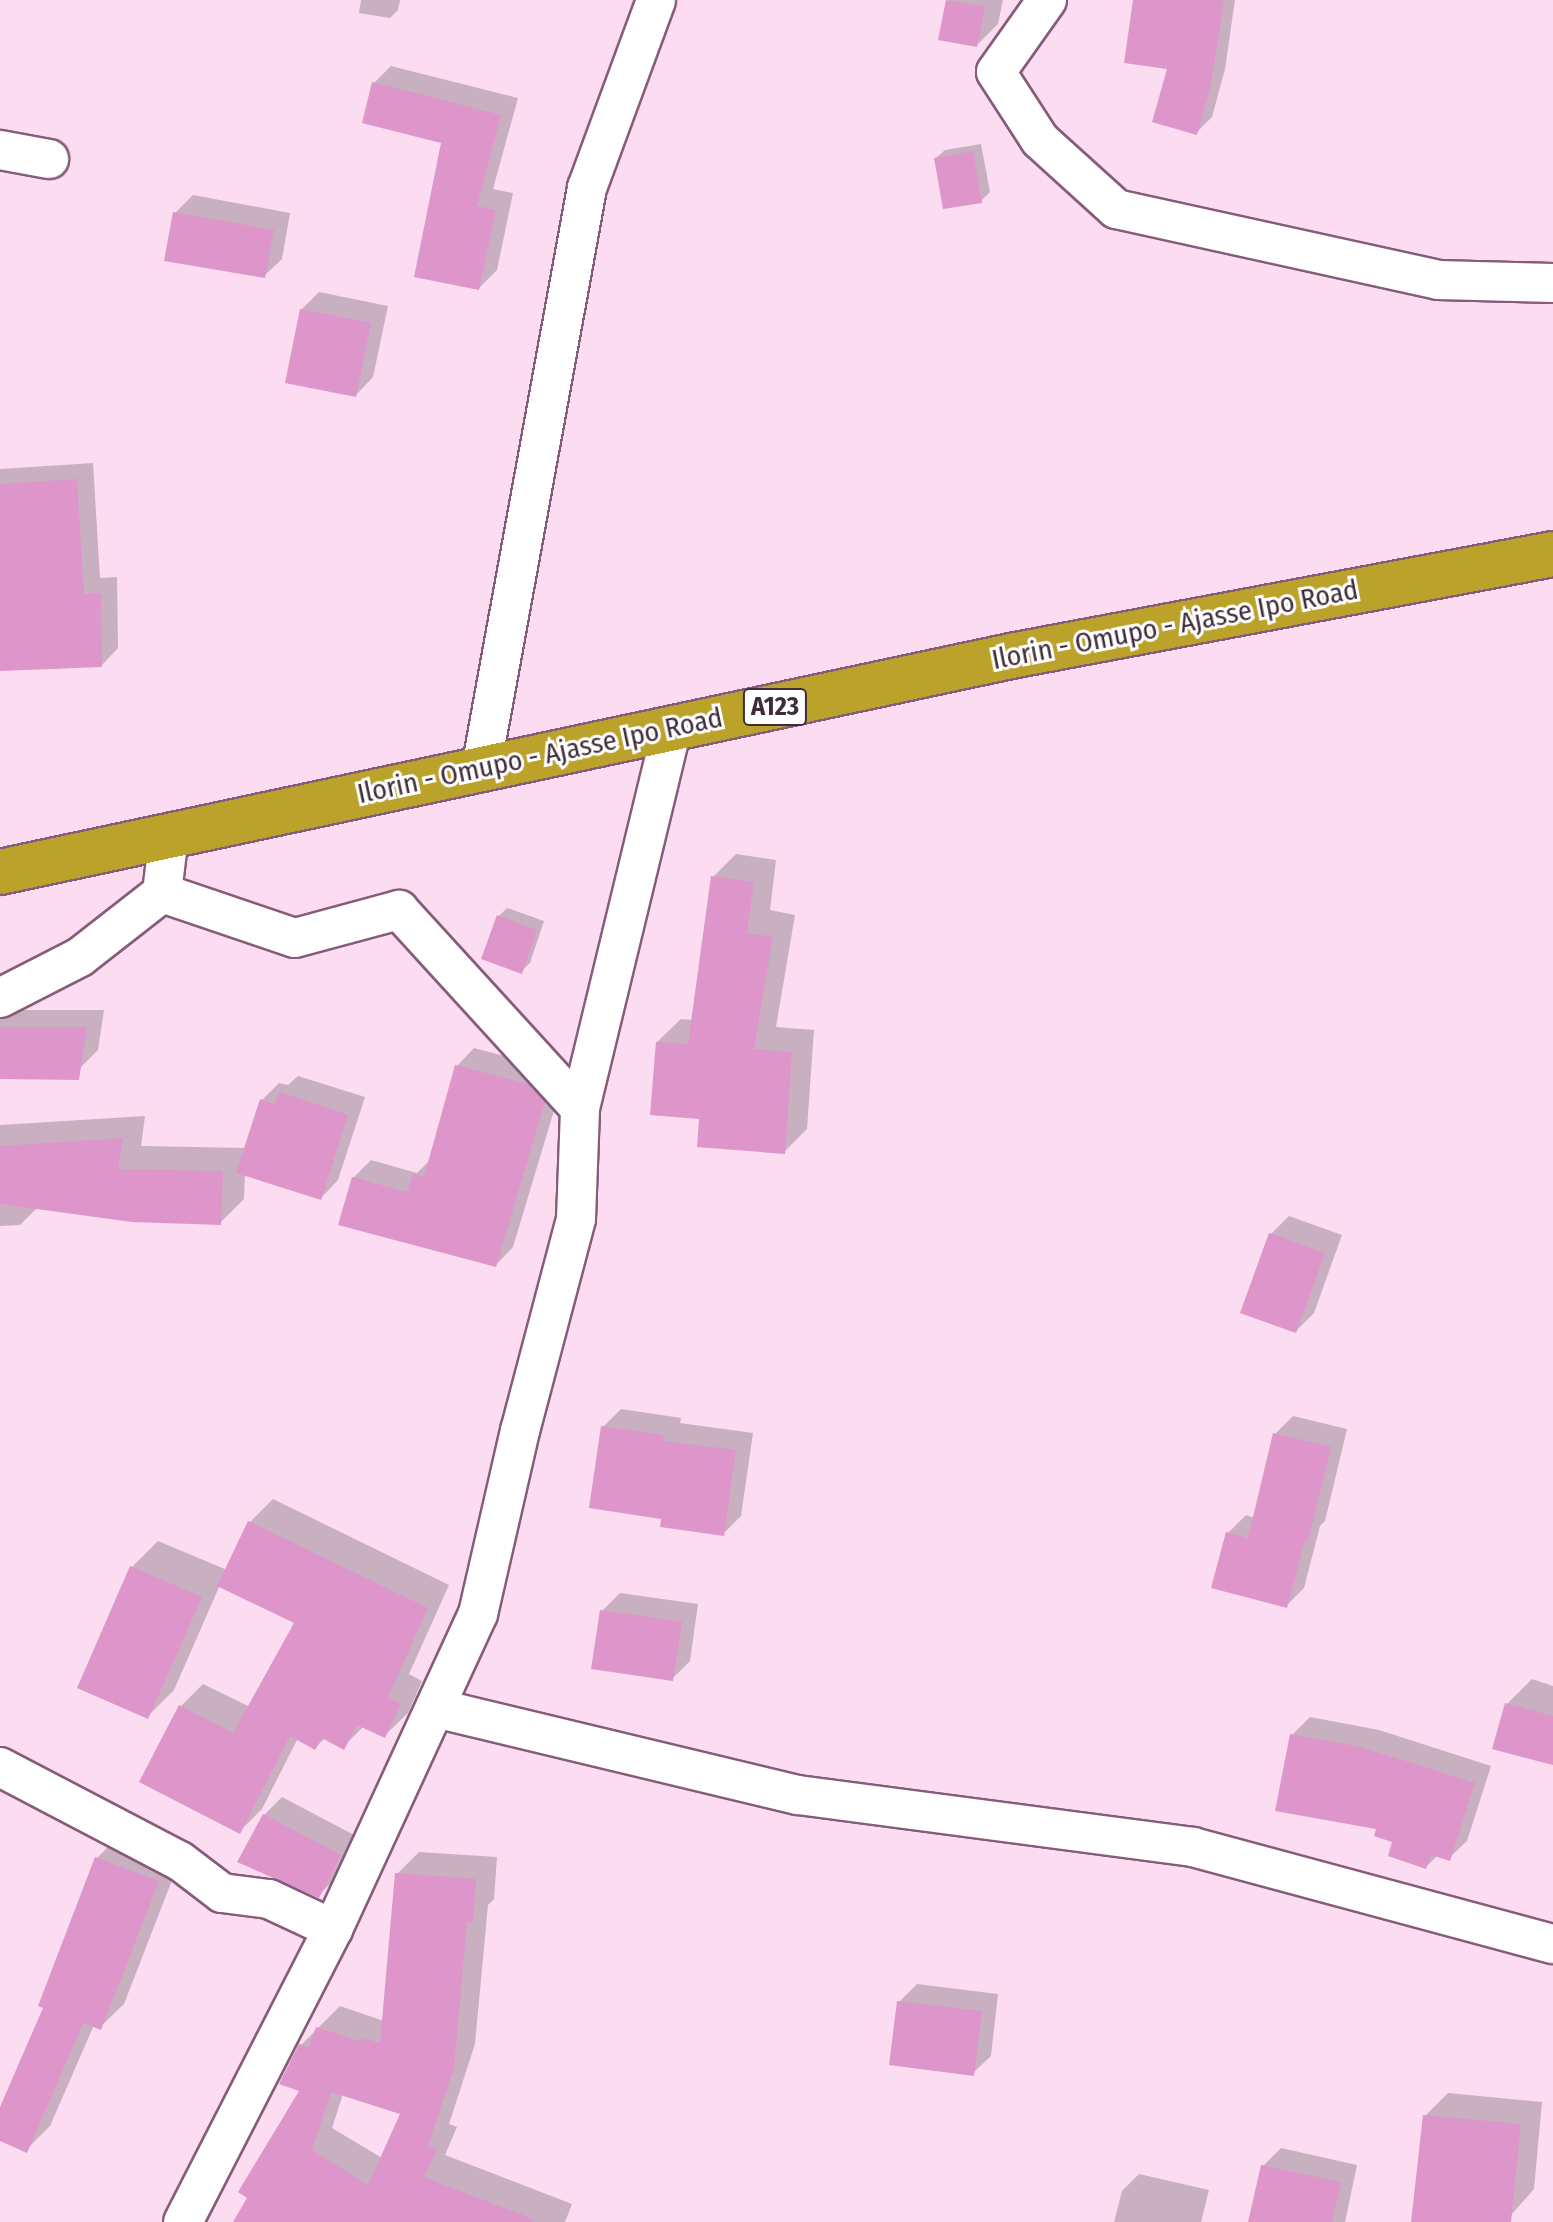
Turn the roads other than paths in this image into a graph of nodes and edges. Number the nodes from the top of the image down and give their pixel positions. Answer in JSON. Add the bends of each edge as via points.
{"nodes":[{"id":1,"x":656,"y":0,"type":"edge"},
{"id":2,"x":1047,"y":0,"type":"edge"},
{"id":3,"x":0,"y":150,"type":"edge"},
{"id":4,"x":49,"y":159,"type":"dead end"},
{"id":5,"x":1553,"y":283,"type":"edge"},
{"id":6,"x":1553,"y":554,"type":"edge"},
{"id":7,"x":672,"y":729,"type":"junction"},
{"id":8,"x":481,"y":769,"type":"junction"},
{"id":9,"x":169,"y":835,"type":"junction"},
{"id":10,"x":0,"y":872,"type":"edge"},
{"id":11,"x":162,"y":893,"type":"junction"},
{"id":12,"x":0,"y":998,"type":"edge"},
{"id":13,"x":580,"y":1108,"type":"junction"},
{"id":14,"x":435,"y":1708,"type":"junction"},
{"id":15,"x":0,"y":1767,"type":"edge"},
{"id":16,"x":333,"y":1929,"type":"junction"},
{"id":17,"x":1553,"y":1944,"type":"edge"},
{"id":18,"x":183,"y":2222,"type":"edge"}],
"edges":[{"from":1,"to":8,"type":"street","via":[[587,188]]},
{"from":2,"to":5,"type":"street","via":[[996,72],[1040,140],[1116,209],[1438,280]]},
{"from":3,"to":4,"type":"street"},
{"from":6,"to":7,"type":"highway","name":"Ilorin - Omupo - Ajasse Ipo Road","number":"A123","via":[[1062,646]]},
{"from":7,"to":8,"type":"highway","name":"Ilorin - Omupo - Ajasse Ipo Road","number":"A123"},
{"from":7,"to":13,"type":"street"},
{"from":8,"to":9,"type":"highway","name":"Ilorin - Omupo - Ajasse Ipo Road","number":"A123"},
{"from":9,"to":10,"type":"highway","name":"Ilorin - Omupo - Ajasse Ipo Road","number":"A123"},
{"from":9,"to":11,"type":"street"},
{"from":11,"to":12,"type":"street","via":[[80,957]]},
{"from":11,"to":13,"type":"street","via":[[295,938],[399,910]]},
{"from":13,"to":14,"type":"street","via":[[576,1219],[478,1614]]},
{"from":14,"to":16,"type":"street"},
{"from":14,"to":17,"type":"street","via":[[798,1795],[1193,1847]]},
{"from":15,"to":16,"type":"street","via":[[180,1861],[222,1893],[269,1899]]},
{"from":16,"to":18,"type":"street"}]}
